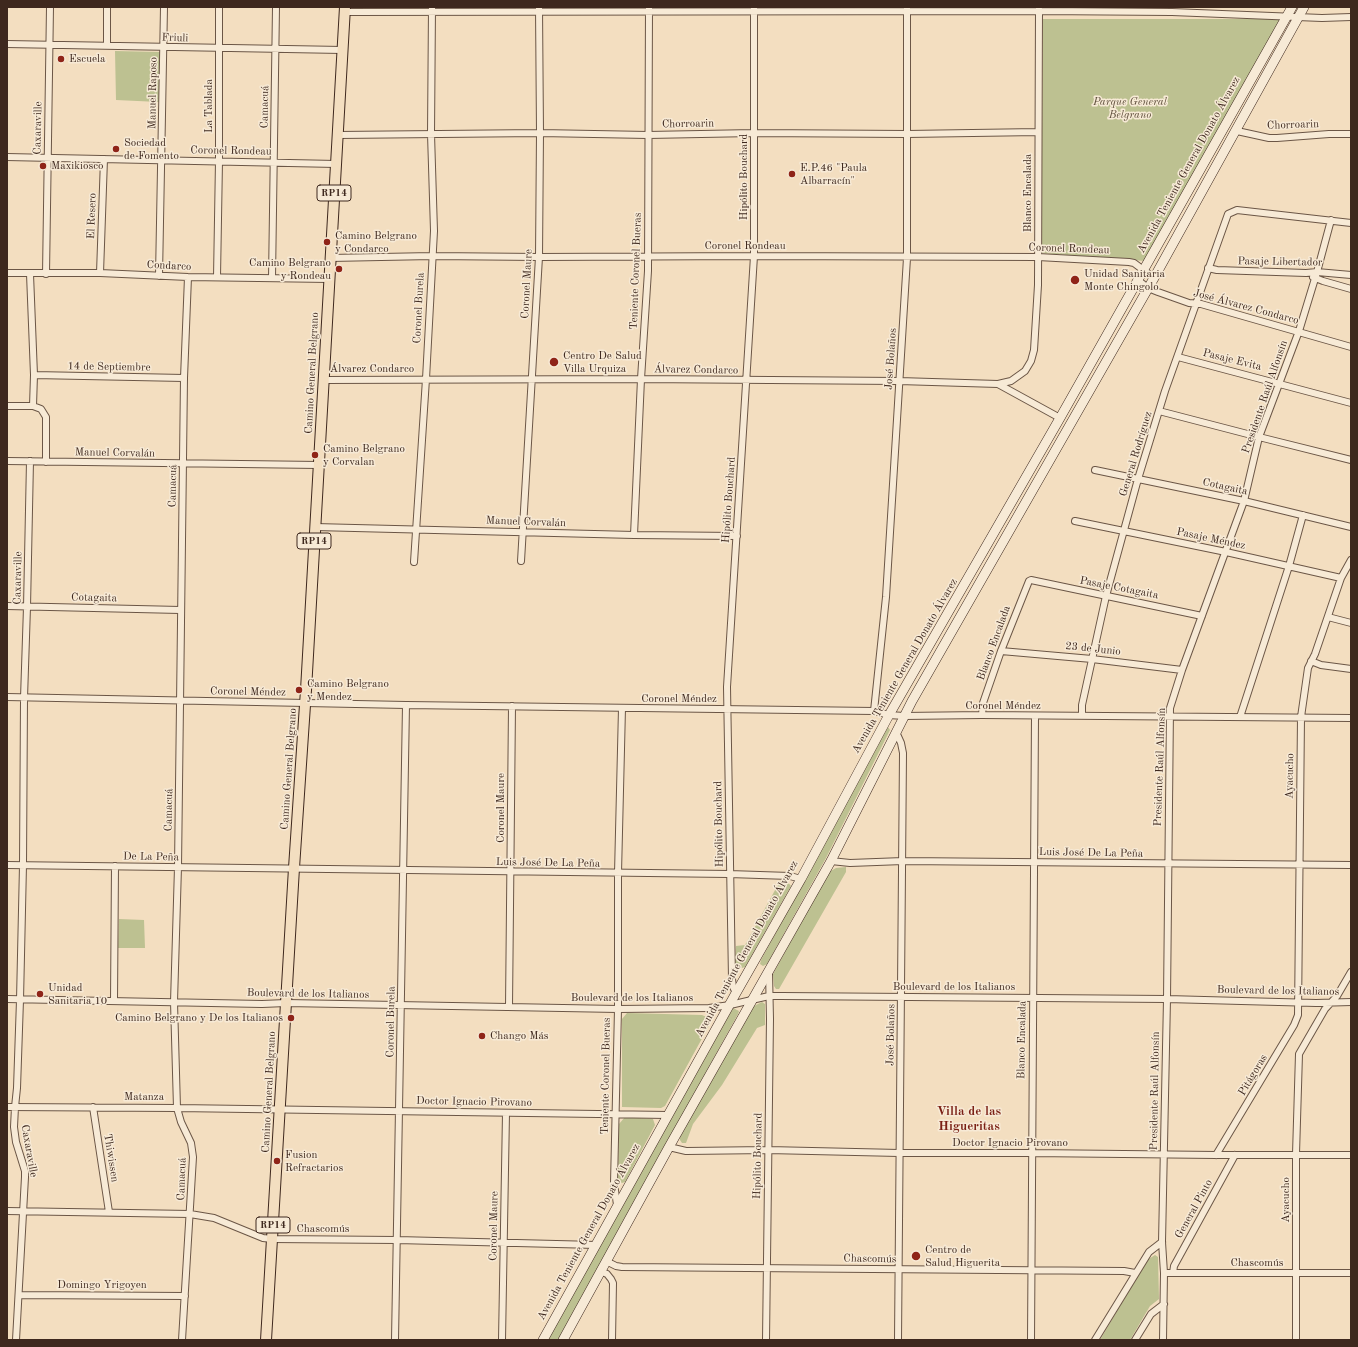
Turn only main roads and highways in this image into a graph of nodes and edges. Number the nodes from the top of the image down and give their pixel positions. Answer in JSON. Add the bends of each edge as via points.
{"nodes":[{"id":1,"x":1292,"y":7,"type":"edge"},
{"id":2,"x":1304,"y":7,"type":"edge"},
{"id":3,"x":345,"y":10,"type":"edge"},
{"id":4,"x":266,"y":1340,"type":"edge"},
{"id":5,"x":543,"y":1340,"type":"edge"},
{"id":6,"x":562,"y":1340,"type":"edge"}],
"edges":[{"from":1,"to":5,"type":"main road","name":"Avenida Teniente General Donato Álvarez","via":[[889,715],[801,879]]},
{"from":2,"to":6,"type":"main road","via":[[1237,131],[904,716],[832,861]]},
{"from":3,"to":4,"type":"main road","name":"Camino General Belgrano","number":"RP14","via":[[306,703]]}]}
